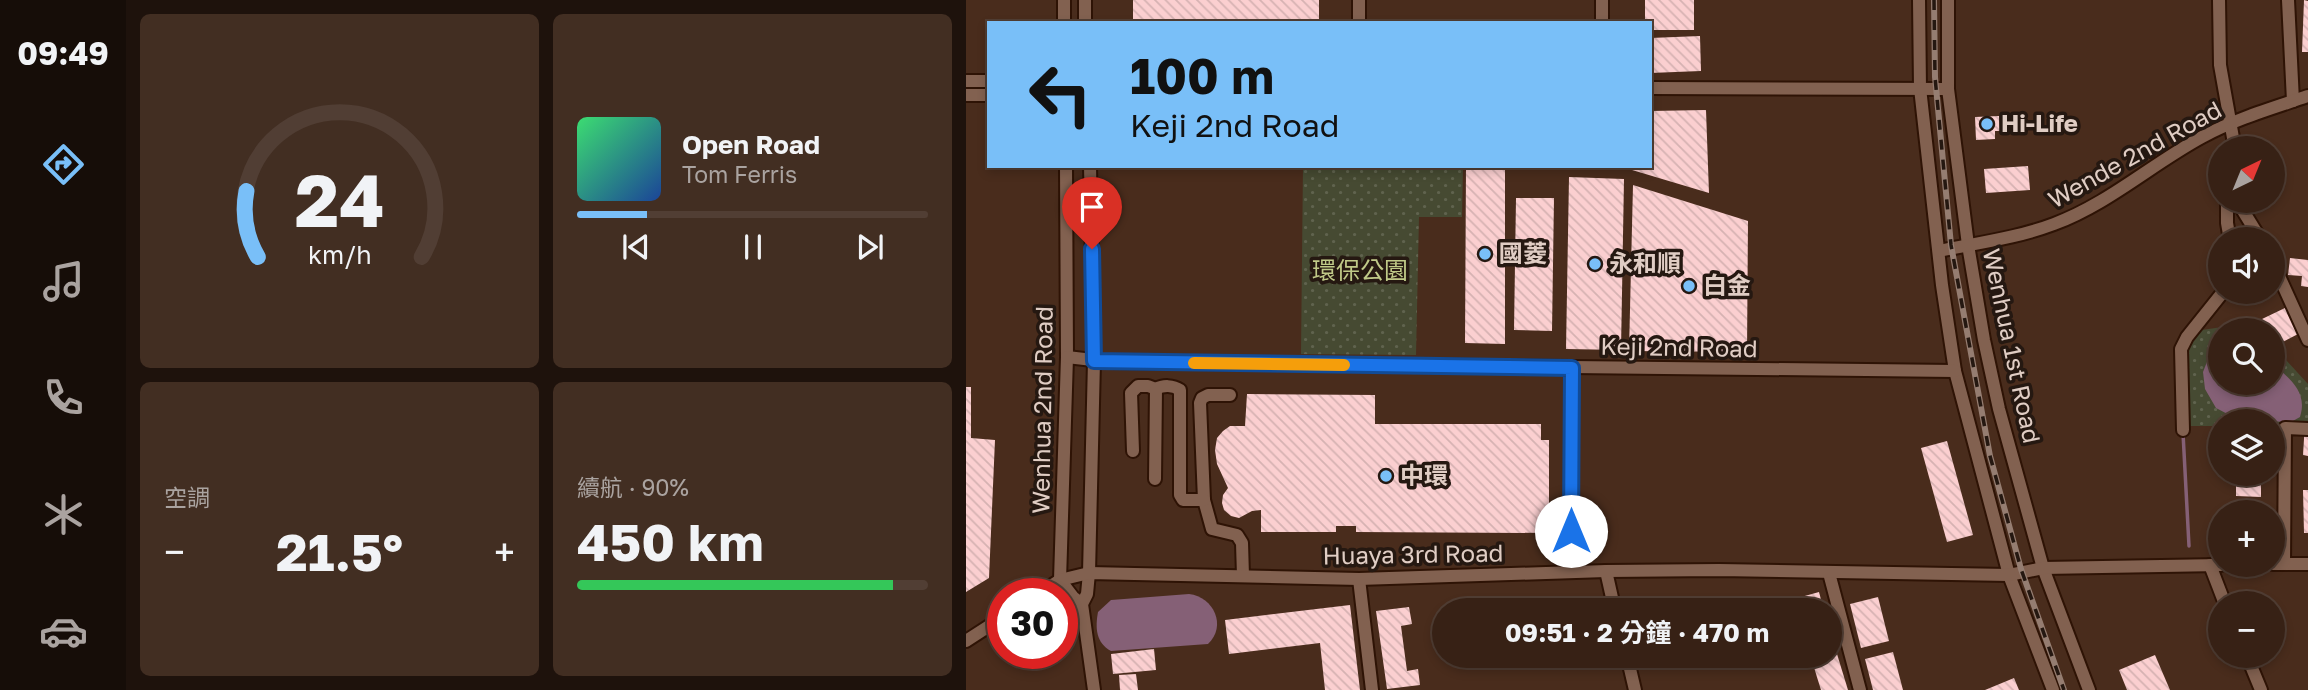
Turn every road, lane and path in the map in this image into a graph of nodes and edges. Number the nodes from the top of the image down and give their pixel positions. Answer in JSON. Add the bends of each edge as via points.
{"nodes":[{"id":1,"x":1064,"y":0,"type":"edge"},
{"id":2,"x":1085,"y":0,"type":"edge"},
{"id":3,"x":1359,"y":0,"type":"edge"},
{"id":4,"x":1602,"y":0,"type":"edge"},
{"id":5,"x":1919,"y":0,"type":"edge"},
{"id":6,"x":1948,"y":0,"type":"edge"},
{"id":7,"x":2219,"y":0,"type":"edge"},
{"id":8,"x":2288,"y":0,"type":"edge"},
{"id":9,"x":1064,"y":21,"type":"edge"},
{"id":10,"x":1085,"y":21,"type":"edge"},
{"id":11,"x":1359,"y":21,"type":"edge"},
{"id":12,"x":1602,"y":21,"type":"edge"},
{"id":13,"x":987,"y":80,"type":"edge"},
{"id":14,"x":966,"y":81,"type":"edge"},
{"id":15,"x":1652,"y":88,"type":"edge"},
{"id":16,"x":1920,"y":88,"type":"junction"},
{"id":17,"x":1948,"y":89,"type":"junction"},
{"id":18,"x":966,"y":95,"type":"edge"},
{"id":19,"x":987,"y":95,"type":"edge"},
{"id":20,"x":2308,"y":96,"type":"edge"},
{"id":21,"x":2293,"y":102,"type":"junction"},
{"id":22,"x":2231,"y":124,"type":"junction"},
{"id":23,"x":2233,"y":136,"type":"edge"},
{"id":24,"x":1066,"y":168,"type":"edge"},
{"id":25,"x":1090,"y":168,"type":"edge"},
{"id":26,"x":1968,"y":245,"type":"junction"},
{"id":27,"x":1939,"y":251,"type":"junction"},
{"id":28,"x":2285,"y":290,"type":"edge"},
{"id":29,"x":2213,"y":304,"type":"edge"},
{"id":30,"x":2308,"y":341,"type":"edge"},
{"id":31,"x":1067,"y":357,"type":"junction"},
{"id":32,"x":1094,"y":361,"type":"junction"},
{"id":33,"x":1572,"y":368,"type":"junction"},
{"id":34,"x":1955,"y":371,"type":"junction"},
{"id":35,"x":1156,"y":389,"type":"junction"},
{"id":36,"x":1230,"y":395,"type":"dead end"},
{"id":37,"x":2308,"y":421,"type":"edge"},
{"id":38,"x":2289,"y":424,"type":"junction"},
{"id":39,"x":2308,"y":429,"type":"edge"},
{"id":40,"x":2183,"y":430,"type":"dead end"},
{"id":41,"x":1133,"y":451,"type":"dead end"},
{"id":42,"x":1155,"y":479,"type":"dead end"},
{"id":43,"x":1204,"y":500,"type":"junction"},
{"id":44,"x":2284,"y":500,"type":"edge"},
{"id":45,"x":2285,"y":564,"type":"edge"},
{"id":46,"x":2308,"y":564,"type":"edge"},
{"id":47,"x":2208,"y":565,"type":"edge"},
{"id":48,"x":2043,"y":568,"type":"junction"},
{"id":49,"x":1606,"y":571,"type":"junction"},
{"id":50,"x":1571,"y":572,"type":"junction"},
{"id":51,"x":1089,"y":573,"type":"junction"},
{"id":52,"x":1829,"y":573,"type":"junction"},
{"id":53,"x":2009,"y":575,"type":"junction"},
{"id":54,"x":1243,"y":576,"type":"junction"},
{"id":55,"x":1060,"y":578,"type":"edge"},
{"id":56,"x":1068,"y":578,"type":"edge"},
{"id":57,"x":1359,"y":579,"type":"junction"},
{"id":58,"x":1612,"y":598,"type":"edge"},
{"id":59,"x":1078,"y":601,"type":"edge"},
{"id":60,"x":1082,"y":604,"type":"junction"},
{"id":61,"x":987,"y":627,"type":"edge"},
{"id":62,"x":966,"y":641,"type":"edge"},
{"id":63,"x":1630,"y":668,"type":"edge"},
{"id":64,"x":2252,"y":668,"type":"edge"},
{"id":65,"x":1094,"y":690,"type":"edge"},
{"id":66,"x":1372,"y":690,"type":"edge"},
{"id":67,"x":1635,"y":690,"type":"edge"},
{"id":68,"x":1860,"y":690,"type":"edge"},
{"id":69,"x":2053,"y":690,"type":"edge"},
{"id":70,"x":2089,"y":690,"type":"edge"},
{"id":71,"x":2261,"y":690,"type":"edge"}],
"edges":[{"from":1,"to":9,"type":"street"},
{"from":2,"to":10,"type":"street"},
{"from":3,"to":11,"type":"street"},
{"from":4,"to":12,"type":"street"},
{"from":5,"to":16,"type":"street"},
{"from":6,"to":17,"type":"street","name":"Wenhua 1st Road"},
{"from":7,"to":22,"type":"street","via":[[2220,65]]},
{"from":8,"to":21,"type":"street"},
{"from":13,"to":14,"type":"street"},
{"from":15,"to":16,"type":"street"},
{"from":16,"to":17,"type":"street"},
{"from":16,"to":27,"type":"street"},
{"from":17,"to":26,"type":"street","name":"Wenhua 1st Road"},
{"from":18,"to":19,"type":"street"},
{"from":20,"to":21,"type":"street","name":"Wende 2nd Road"},
{"from":21,"to":22,"type":"street","name":"Wende 2nd Road"},
{"from":22,"to":23,"type":"street"},
{"from":22,"to":26,"type":"street","name":"Wende 2nd Road","via":[[2064,219]]},
{"from":24,"to":31,"type":"street","name":"Wenhua 2nd Road"},
{"from":25,"to":32,"type":"street","name":"Wenhua 2nd Road"},
{"from":26,"to":27,"type":"street","name":"Wende 2nd Road"},
{"from":26,"to":48,"type":"street","name":"Wenhua 1st Road","via":[[1999,409]]},
{"from":27,"to":34,"type":"street"},
{"from":28,"to":30,"type":"street"},
{"from":29,"to":40,"type":"street","via":[[2181,349]]},
{"from":31,"to":32,"type":"street","name":"Keji 2nd Road"},
{"from":31,"to":55,"type":"street","name":"Wenhua 2nd Road"},
{"from":32,"to":33,"type":"street","name":"Keji 2nd Road"},
{"from":32,"to":51,"type":"street","name":"Wenhua 2nd Road"},
{"from":33,"to":34,"type":"street","name":"Keji 2nd Road"},
{"from":33,"to":50,"type":"street"},
{"from":34,"to":53,"type":"street"},
{"from":35,"to":41,"type":"street","via":[[1138,386],[1131,393]]},
{"from":35,"to":42,"type":"street"},
{"from":35,"to":43,"type":"street","via":[[1180,390],[1180,495],[1183,500]]},
{"from":36,"to":43,"type":"street","via":[[1208,395],[1200,402]]},
{"from":37,"to":38,"type":"street"},
{"from":38,"to":39,"type":"street"},
{"from":38,"to":44,"type":"street"},
{"from":43,"to":54,"type":"street","via":[[1213,529],[1237,535],[1242,543]]},
{"from":45,"to":46,"type":"street"},
{"from":47,"to":48,"type":"street","name":"Huaya 3rd Road"},
{"from":48,"to":53,"type":"street","name":"Huaya 3rd Road"},
{"from":48,"to":70,"type":"street","name":"Wenhua 1st Road"},
{"from":49,"to":50,"type":"street","name":"Huaya 3rd Road"},
{"from":49,"to":52,"type":"street","name":"Huaya 3rd Road"},
{"from":49,"to":58,"type":"street"},
{"from":50,"to":57,"type":"street","name":"Huaya 3rd Road"},
{"from":51,"to":54,"type":"street","name":"Huaya 3rd Road"},
{"from":51,"to":56,"type":"street","name":"Huaya 3rd Road"},
{"from":51,"to":60,"type":"street","name":"Wenhua 2nd Road"},
{"from":52,"to":53,"type":"street","name":"Huaya 3rd Road"},
{"from":52,"to":68,"type":"street"},
{"from":53,"to":69,"type":"street"},
{"from":54,"to":57,"type":"street","name":"Huaya 3rd Road"},
{"from":57,"to":66,"type":"street"},
{"from":59,"to":60,"type":"street"},
{"from":60,"to":65,"type":"street","name":"Wenhua 2nd Road"},
{"from":61,"to":62,"type":"street"},
{"from":63,"to":67,"type":"street"},
{"from":64,"to":71,"type":"street"}]}
